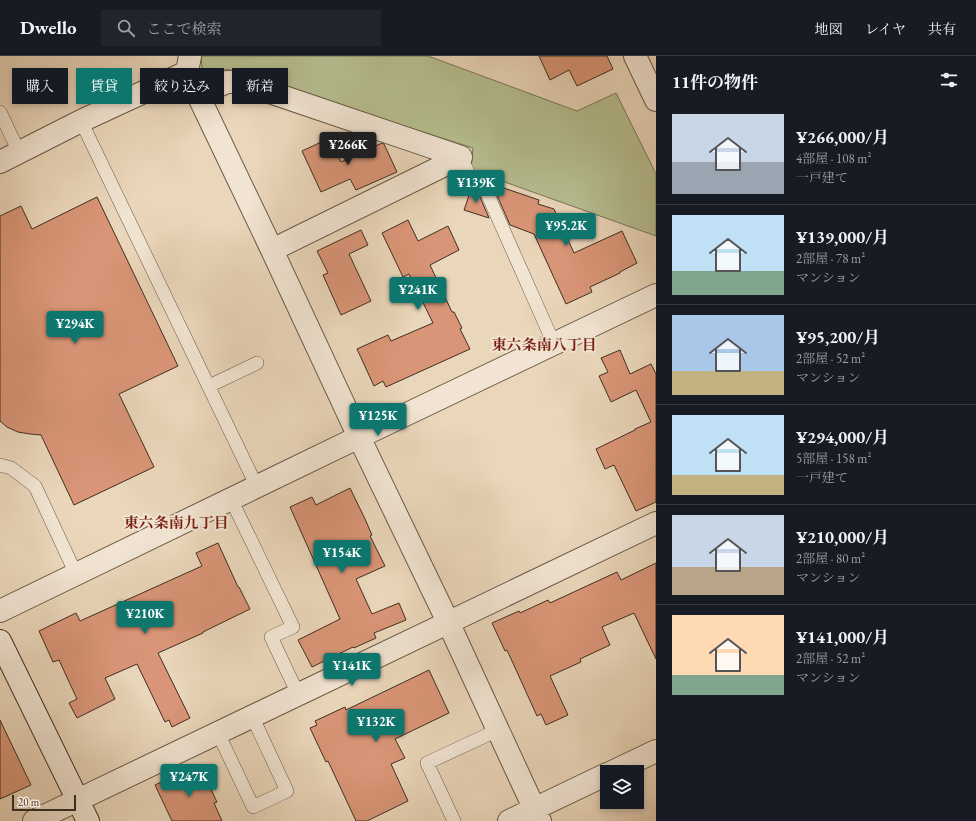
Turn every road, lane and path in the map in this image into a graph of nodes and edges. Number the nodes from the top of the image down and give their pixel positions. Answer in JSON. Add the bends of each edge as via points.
{"nodes":[{"id":1,"x":189,"y":64,"type":"edge"},
{"id":2,"x":645,"y":66,"type":"edge"},
{"id":3,"x":224,"y":83,"type":"edge"},
{"id":4,"x":656,"y":100,"type":"edge"},
{"id":5,"x":202,"y":104,"type":"edge"},
{"id":6,"x":0,"y":112,"type":"edge"},
{"id":7,"x":82,"y":122,"type":"junction"},
{"id":8,"x":19,"y":152,"type":"junction"},
{"id":9,"x":461,"y":157,"type":"junction"},
{"id":10,"x":0,"y":162,"type":"edge"},
{"id":11,"x":272,"y":250,"type":"junction"},
{"id":12,"x":656,"y":295,"type":"edge"},
{"id":13,"x":554,"y":344,"type":"junction"},
{"id":14,"x":257,"y":363,"type":"dead end"},
{"id":15,"x":209,"y":386,"type":"junction"},
{"id":16,"x":359,"y":437,"type":"junction"},
{"id":17,"x":0,"y":465,"type":"edge"},
{"id":18,"x":257,"y":487,"type":"junction"},
{"id":19,"x":231,"y":499,"type":"junction"},
{"id":20,"x":656,"y":523,"type":"edge"},
{"id":21,"x":76,"y":574,"type":"junction"},
{"id":22,"x":0,"y":610,"type":"edge"},
{"id":23,"x":448,"y":622,"type":"junction"},
{"id":24,"x":0,"y":641,"type":"edge"},
{"id":25,"x":298,"y":694,"type":"junction"},
{"id":26,"x":252,"y":716,"type":"junction"},
{"id":27,"x":498,"y":730,"type":"junction"},
{"id":28,"x":218,"y":733,"type":"junction"},
{"id":29,"x":656,"y":751,"type":"edge"},
{"id":30,"x":627,"y":765,"type":"edge"},
{"id":31,"x":600,"y":778,"type":"edge"},
{"id":32,"x":79,"y":800,"type":"junction"},
{"id":33,"x":537,"y":815,"type":"edge"},
{"id":34,"x":34,"y":821,"type":"edge"},
{"id":35,"x":88,"y":821,"type":"edge"},
{"id":36,"x":454,"y":821,"type":"edge"},
{"id":37,"x":509,"y":821,"type":"edge"}],
"edges":[{"from":1,"to":7,"type":"street"},
{"from":2,"to":4,"type":"street"},
{"from":3,"to":9,"type":"street","via":[[240,82]]},
{"from":5,"to":11,"type":"street"},
{"from":6,"to":8,"type":"lane"},
{"from":7,"to":8,"type":"street"},
{"from":7,"to":15,"type":"lane"},
{"from":8,"to":10,"type":"street"},
{"from":9,"to":11,"type":"street"},
{"from":9,"to":13,"type":"lane","via":[[470,177],[483,184]]},
{"from":11,"to":16,"type":"street"},
{"from":12,"to":13,"type":"street"},
{"from":13,"to":16,"type":"street"},
{"from":14,"to":15,"type":"lane"},
{"from":15,"to":18,"type":"lane"},
{"from":16,"to":18,"type":"street"},
{"from":16,"to":23,"type":"street"},
{"from":17,"to":21,"type":"lane","via":[[11,468],[35,486]]},
{"from":18,"to":19,"type":"street"},
{"from":19,"to":21,"type":"street"},
{"from":19,"to":25,"type":"lane","via":[[293,627],[271,637]]},
{"from":20,"to":23,"type":"street"},
{"from":21,"to":22,"type":"street"},
{"from":23,"to":25,"type":"street"},
{"from":23,"to":27,"type":"street"},
{"from":24,"to":32,"type":"street"},
{"from":25,"to":26,"type":"street"},
{"from":26,"to":28,"type":"street"},
{"from":26,"to":28,"type":"lane","via":[[287,791],[253,807]]},
{"from":27,"to":33,"type":"street"},
{"from":27,"to":36,"type":"lane","via":[[427,763]]},
{"from":28,"to":32,"type":"street"},
{"from":29,"to":30,"type":"street"},
{"from":31,"to":33,"type":"street"},
{"from":32,"to":34,"type":"street"},
{"from":32,"to":35,"type":"street"},
{"from":33,"to":37,"type":"street"}]}
